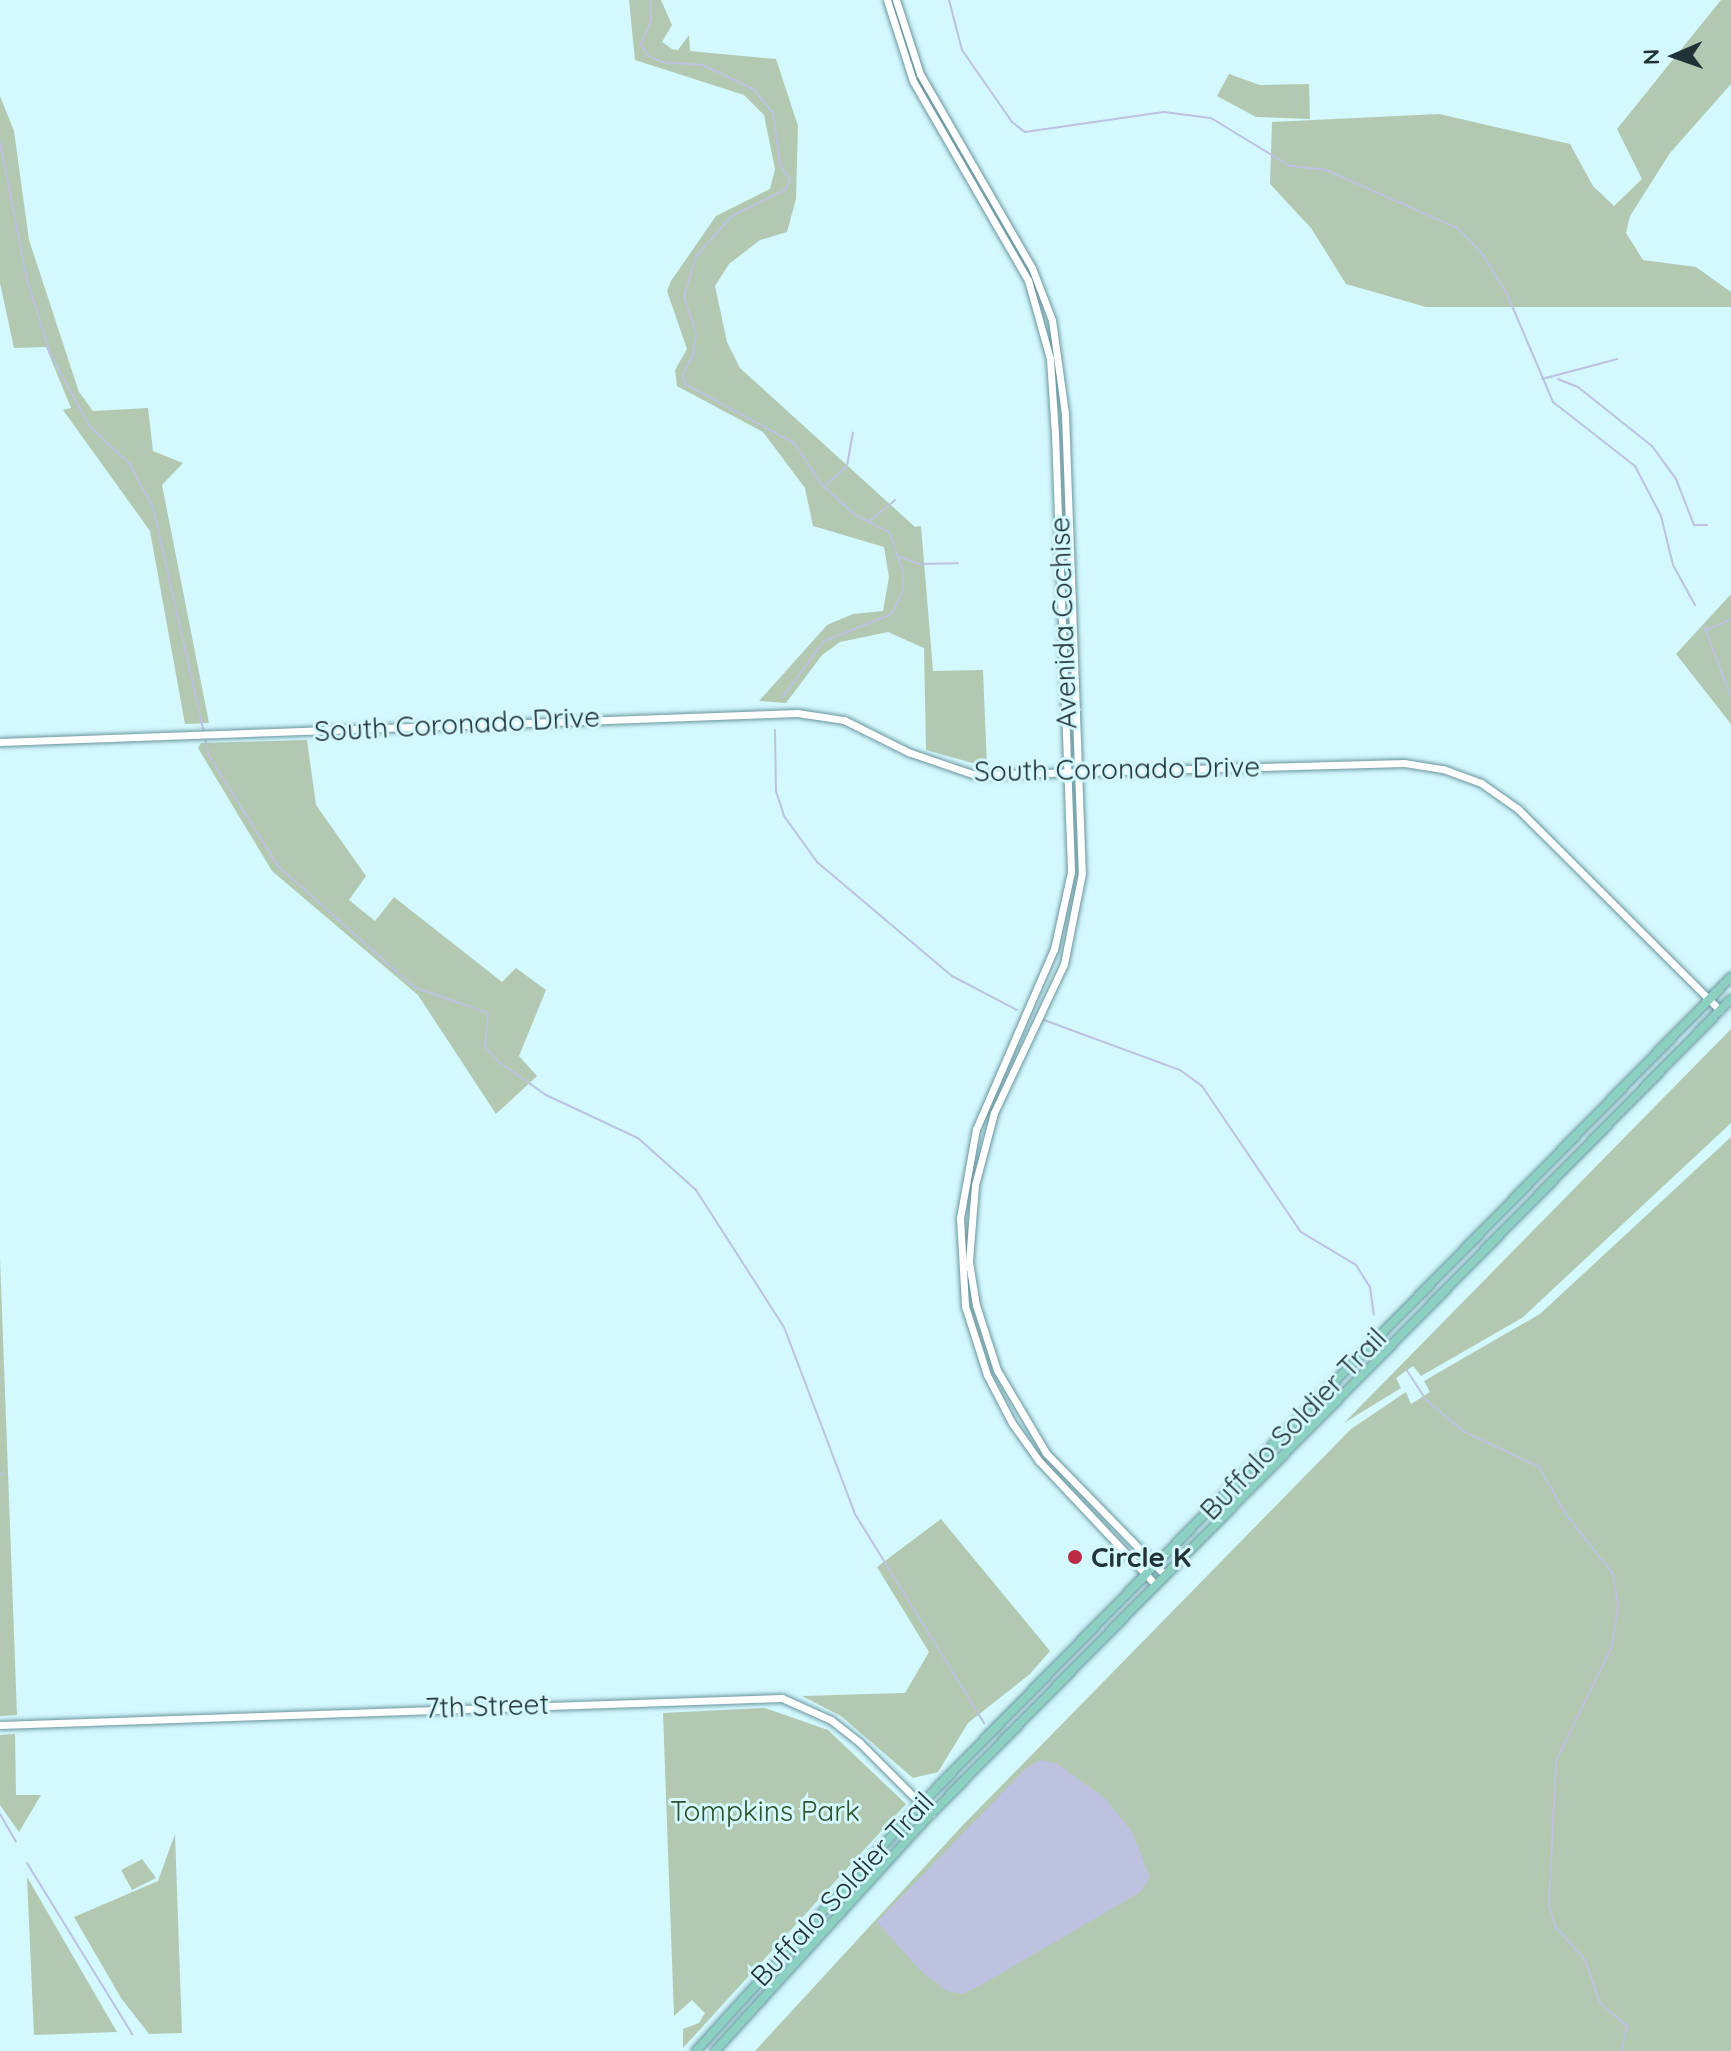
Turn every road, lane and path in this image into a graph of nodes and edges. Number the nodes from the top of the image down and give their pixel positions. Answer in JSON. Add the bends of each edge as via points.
{"nodes":[{"id":1,"x":887,"y":0,"type":"edge"},
{"id":2,"x":896,"y":0,"type":"edge"},
{"id":3,"x":0,"y":742,"type":"edge"},
{"id":4,"x":1069,"y":773,"type":"junction"},
{"id":5,"x":1079,"y":773,"type":"junction"},
{"id":6,"x":1731,"y":977,"type":"edge"},
{"id":7,"x":1710,"y":998,"type":"junction"},
{"id":8,"x":1731,"y":999,"type":"edge"},
{"id":9,"x":1720,"y":1010,"type":"junction"},
{"id":10,"x":1155,"y":1564,"type":"junction"},
{"id":11,"x":1145,"y":1574,"type":"junction"},
{"id":12,"x":1164,"y":1574,"type":"junction"},
{"id":13,"x":1155,"y":1584,"type":"junction"},
{"id":14,"x":0,"y":1725,"type":"edge"},
{"id":15,"x":921,"y":1804,"type":"junction"},
{"id":16,"x":931,"y":1814,"type":"junction"},
{"id":17,"x":696,"y":2051,"type":"edge"},
{"id":18,"x":715,"y":2051,"type":"edge"}],
"edges":[{"from":1,"to":4,"type":"street","name":"Avenida Cochise","via":[[913,81],[1016,253],[1042,321],[1053,404]]},
{"from":2,"to":5,"type":"street","name":"Avenida Cochise","via":[[920,74],[1024,249],[1052,320],[1065,414]]},
{"from":3,"to":4,"type":"street","name":"South Coronado Drive","via":[[797,713],[844,720],[919,756],[975,775]]},
{"from":4,"to":5,"type":"street","name":"South Coronado Drive"},
{"from":4,"to":11,"type":"street","name":"Avenida Cochise","via":[[1067,903],[1054,949],[976,1129],[964,1182],[965,1306],[999,1401],[1039,1461]]},
{"from":5,"to":7,"type":"street","name":"South Coronado Drive","via":[[1404,763],[1443,769],[1481,783],[1518,809]]},
{"from":5,"to":10,"type":"street","name":"Avenida Cochise","via":[[1082,873],[1075,919],[1064,964],[994,1113],[975,1185],[969,1262],[985,1339],[1020,1417],[1076,1488]]},
{"from":6,"to":7,"type":"main road","name":"Buffalo Soldier Trail"},
{"from":7,"to":9,"type":"street","name":"South Coronado Drive"},
{"from":7,"to":10,"type":"main road","name":"Buffalo Soldier Trail"},
{"from":8,"to":9,"type":"main road","name":"Buffalo Soldier Trail"},
{"from":9,"to":12,"type":"main road","name":"Buffalo Soldier Trail"},
{"from":10,"to":11,"type":"main road","name":"Buffalo Soldier Trail"},
{"from":10,"to":12,"type":"street","name":"Avenida Cochise"},
{"from":11,"to":13,"type":"street","name":"Avenida Cochise"},
{"from":11,"to":15,"type":"main road","name":"Buffalo Soldier Trail"},
{"from":12,"to":13,"type":"main road","name":"Buffalo Soldier Trail"},
{"from":13,"to":16,"type":"main road","name":"Buffalo Soldier Trail"},
{"from":14,"to":15,"type":"street","name":"7th Street","via":[[782,1698],[831,1720]]},
{"from":15,"to":16,"type":"street","name":"7th Street"},
{"from":15,"to":17,"type":"main road","name":"Buffalo Soldier Trail"},
{"from":16,"to":18,"type":"main road","name":"Buffalo Soldier Trail"}]}
